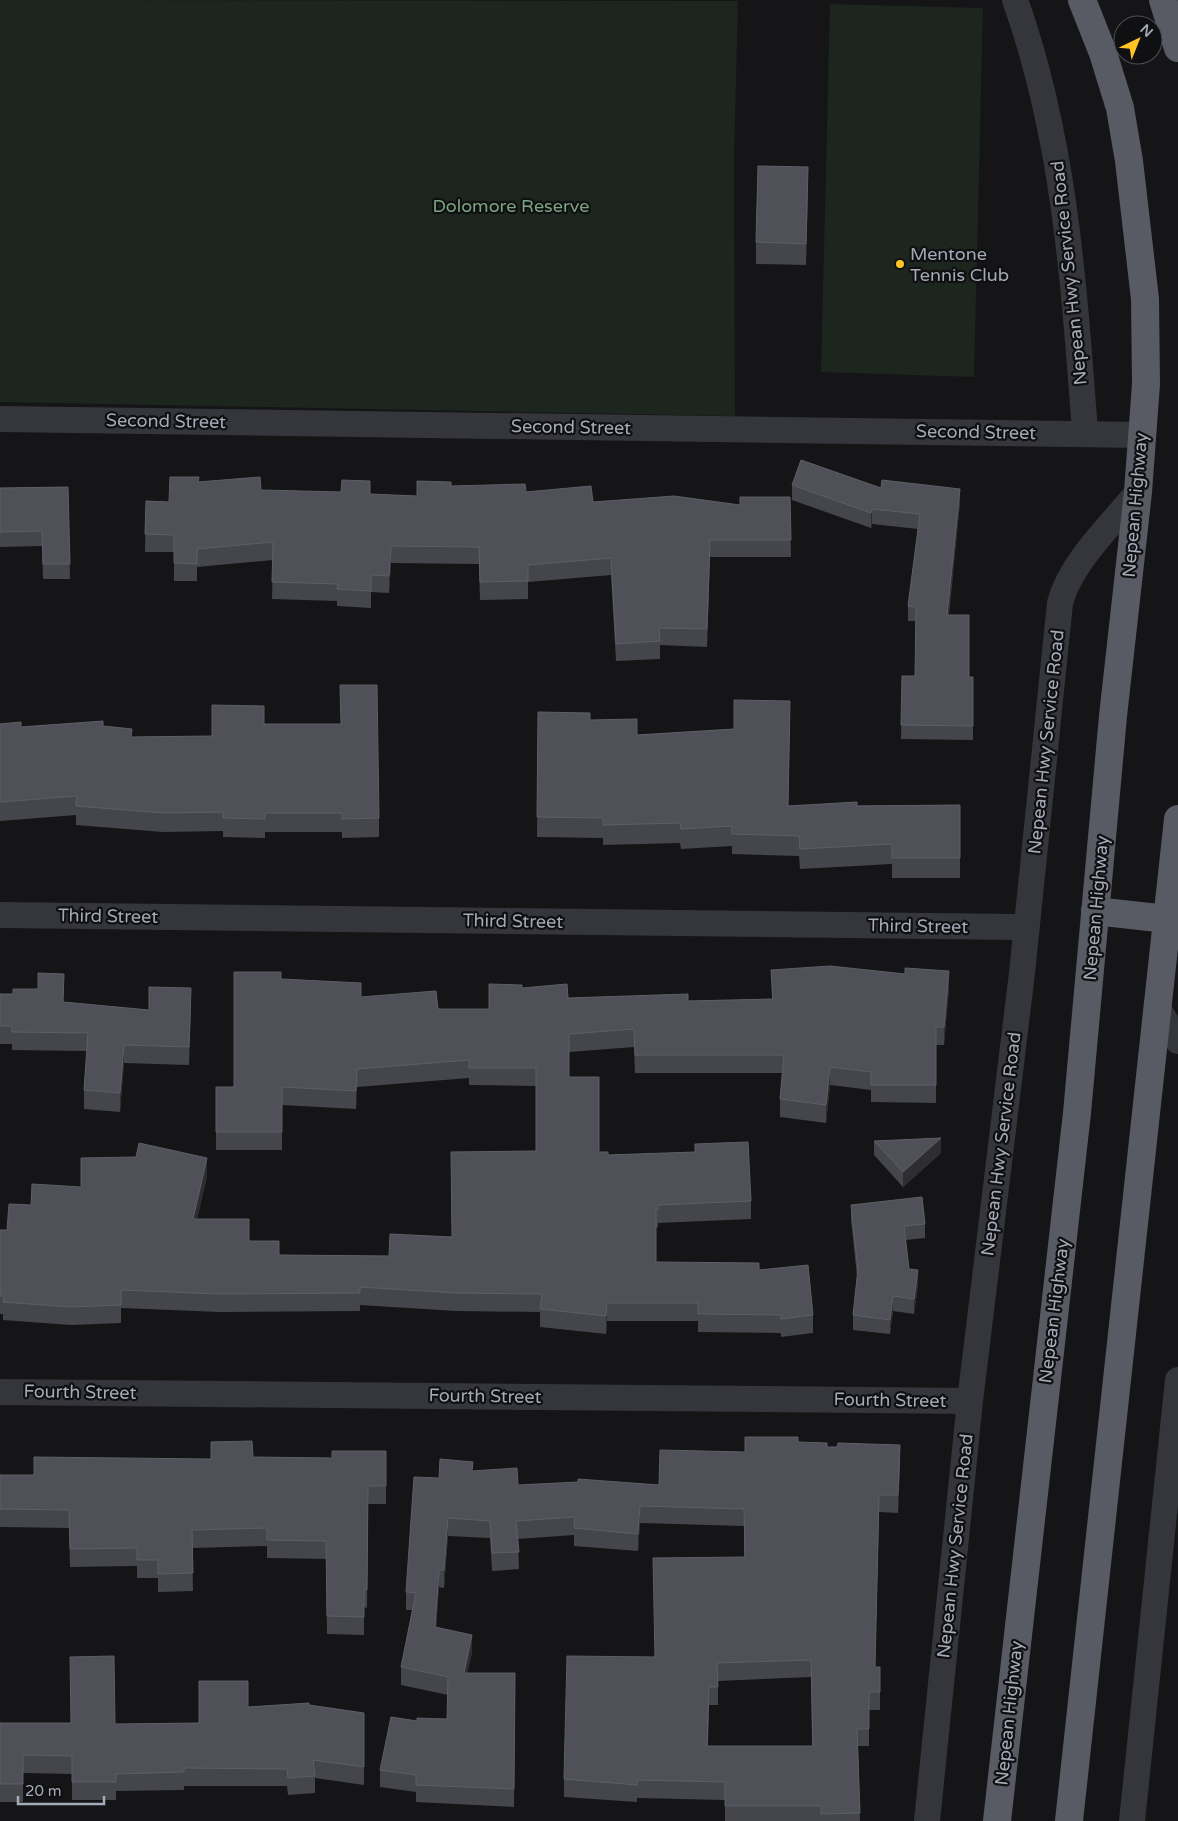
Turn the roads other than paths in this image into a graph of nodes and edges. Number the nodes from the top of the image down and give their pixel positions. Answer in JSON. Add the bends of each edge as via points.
{"nodes":[{"id":1,"x":1015,"y":0,"type":"edge"},
{"id":2,"x":1082,"y":0,"type":"edge"},
{"id":3,"x":1163,"y":0,"type":"edge"},
{"id":4,"x":1178,"y":44,"type":"edge"},
{"id":5,"x":0,"y":419,"type":"edge"},
{"id":6,"x":1086,"y":432,"type":"junction"},
{"id":7,"x":1142,"y":435,"type":"junction"},
{"id":8,"x":1138,"y":492,"type":"junction"},
{"id":9,"x":1178,"y":819,"type":"edge"},
{"id":10,"x":1095,"y":911,"type":"junction"},
{"id":11,"x":0,"y":915,"type":"edge"},
{"id":12,"x":1167,"y":918,"type":"junction"},
{"id":13,"x":1026,"y":927,"type":"junction"},
{"id":14,"x":1158,"y":1009,"type":"junction"},
{"id":15,"x":1178,"y":1041,"type":"edge"},
{"id":16,"x":1178,"y":1380,"type":"edge"},
{"id":17,"x":0,"y":1392,"type":"edge"},
{"id":18,"x":970,"y":1401,"type":"junction"},
{"id":19,"x":1068,"y":1820,"type":"edge"},
{"id":20,"x":927,"y":1821,"type":"edge"},
{"id":21,"x":997,"y":1821,"type":"edge"},
{"id":22,"x":1132,"y":1821,"type":"edge"}],
"edges":[{"from":1,"to":6,"type":"street","name":"Nepean Hwy Service Road","via":[[1040,78],[1060,172],[1073,271]]},
{"from":2,"to":7,"type":"highway","name":"Nepean Highway","via":[[1120,108],[1134,197],[1145,300],[1146,384]]},
{"from":3,"to":4,"type":"highway"},
{"from":5,"to":6,"type":"street","name":"Second Street"},
{"from":6,"to":7,"type":"street","name":"Second Street"},
{"from":7,"to":8,"type":"highway","name":"Nepean Highway"},
{"from":8,"to":10,"type":"highway","name":"Nepean Highway"},
{"from":8,"to":13,"type":"street","name":"Nepean Hwy Service Road","via":[[1076,569],[1060,603]]},
{"from":9,"to":12,"type":"highway"},
{"from":10,"to":12,"type":"highway"},
{"from":10,"to":21,"type":"highway","name":"Nepean Highway","via":[[1077,1113]]},
{"from":11,"to":13,"type":"street","name":"Third Street"},
{"from":12,"to":14,"type":"highway"},
{"from":13,"to":18,"type":"street","name":"Nepean Hwy Service Road"},
{"from":14,"to":15,"type":"street"},
{"from":14,"to":19,"type":"highway"},
{"from":16,"to":22,"type":"street"},
{"from":17,"to":18,"type":"street","name":"Fourth Street"},
{"from":18,"to":20,"type":"street","name":"Nepean Hwy Service Road"}]}
